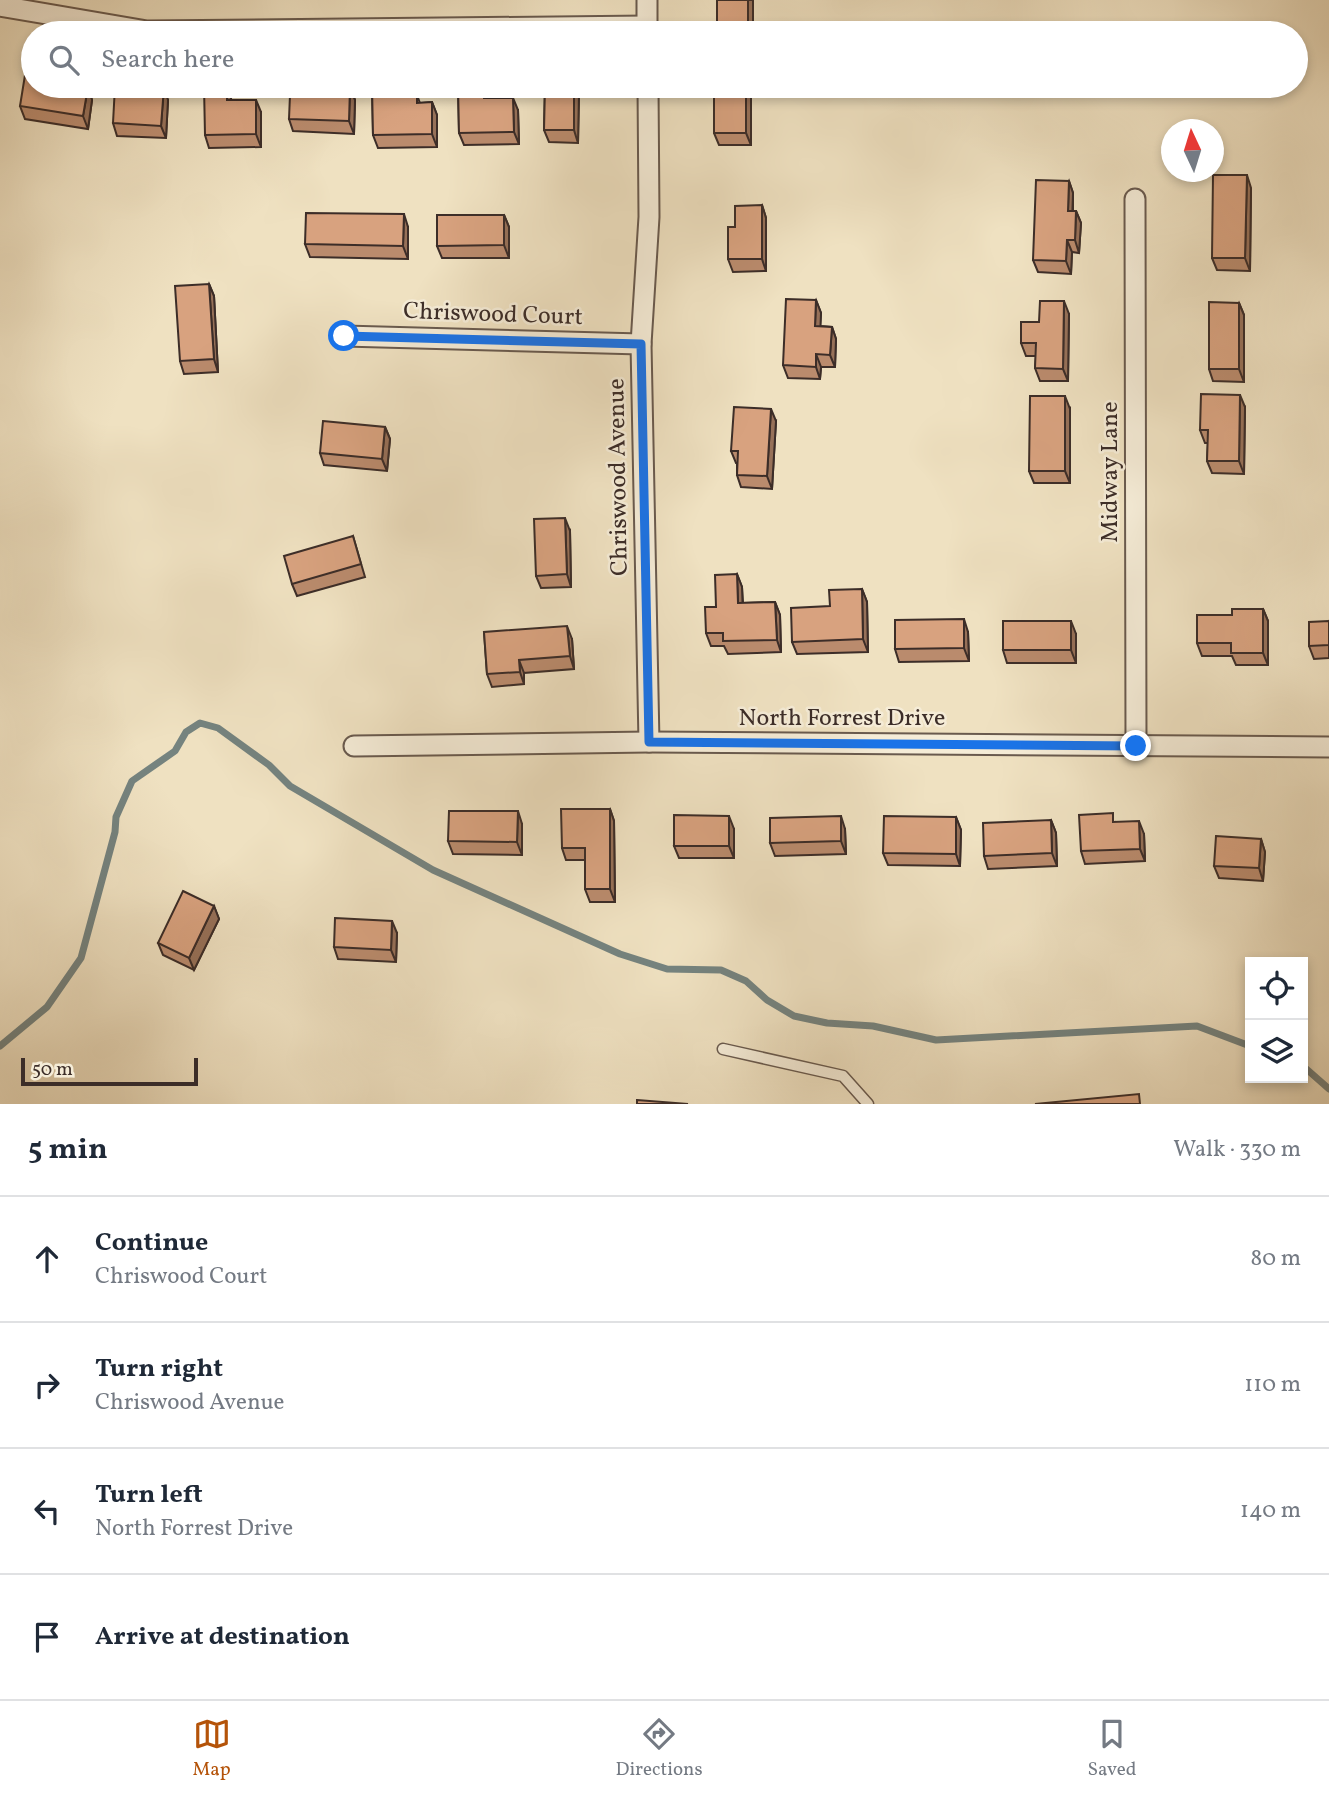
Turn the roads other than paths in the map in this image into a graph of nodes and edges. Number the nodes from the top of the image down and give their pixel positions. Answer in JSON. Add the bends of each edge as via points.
{"nodes":[{"id":1,"x":647,"y":0,"type":"edge"},
{"id":2,"x":0,"y":6,"type":"edge"},
{"id":3,"x":88,"y":21,"type":"edge"},
{"id":4,"x":647,"y":21,"type":"edge"},
{"id":5,"x":648,"y":98,"type":"edge"},
{"id":6,"x":1135,"y":198,"type":"dead end"},
{"id":7,"x":344,"y":336,"type":"dead end"},
{"id":8,"x":641,"y":344,"type":"junction"},
{"id":9,"x":649,"y":742,"type":"junction"},
{"id":10,"x":354,"y":746,"type":"dead end"},
{"id":11,"x":1136,"y":746,"type":"junction"},
{"id":12,"x":1329,"y":747,"type":"edge"},
{"id":13,"x":723,"y":1049,"type":"dead end"},
{"id":14,"x":868,"y":1104,"type":"edge"}],
"edges":[{"from":1,"to":4,"type":"street"},
{"from":2,"to":3,"type":"street"},
{"from":5,"to":8,"type":"street","name":"Chriswood Avenue","via":[[649,217]]},
{"from":6,"to":11,"type":"street","name":"Midway Lane"},
{"from":7,"to":8,"type":"street","name":"Chriswood Court"},
{"from":8,"to":9,"type":"street","name":"Chriswood Avenue"},
{"from":9,"to":10,"type":"street","name":"North Forrest Drive"},
{"from":9,"to":11,"type":"street","name":"North Forrest Drive"},
{"from":11,"to":12,"type":"street","name":"North Forrest Drive"},
{"from":13,"to":14,"type":"lane","via":[[843,1076]]}]}
